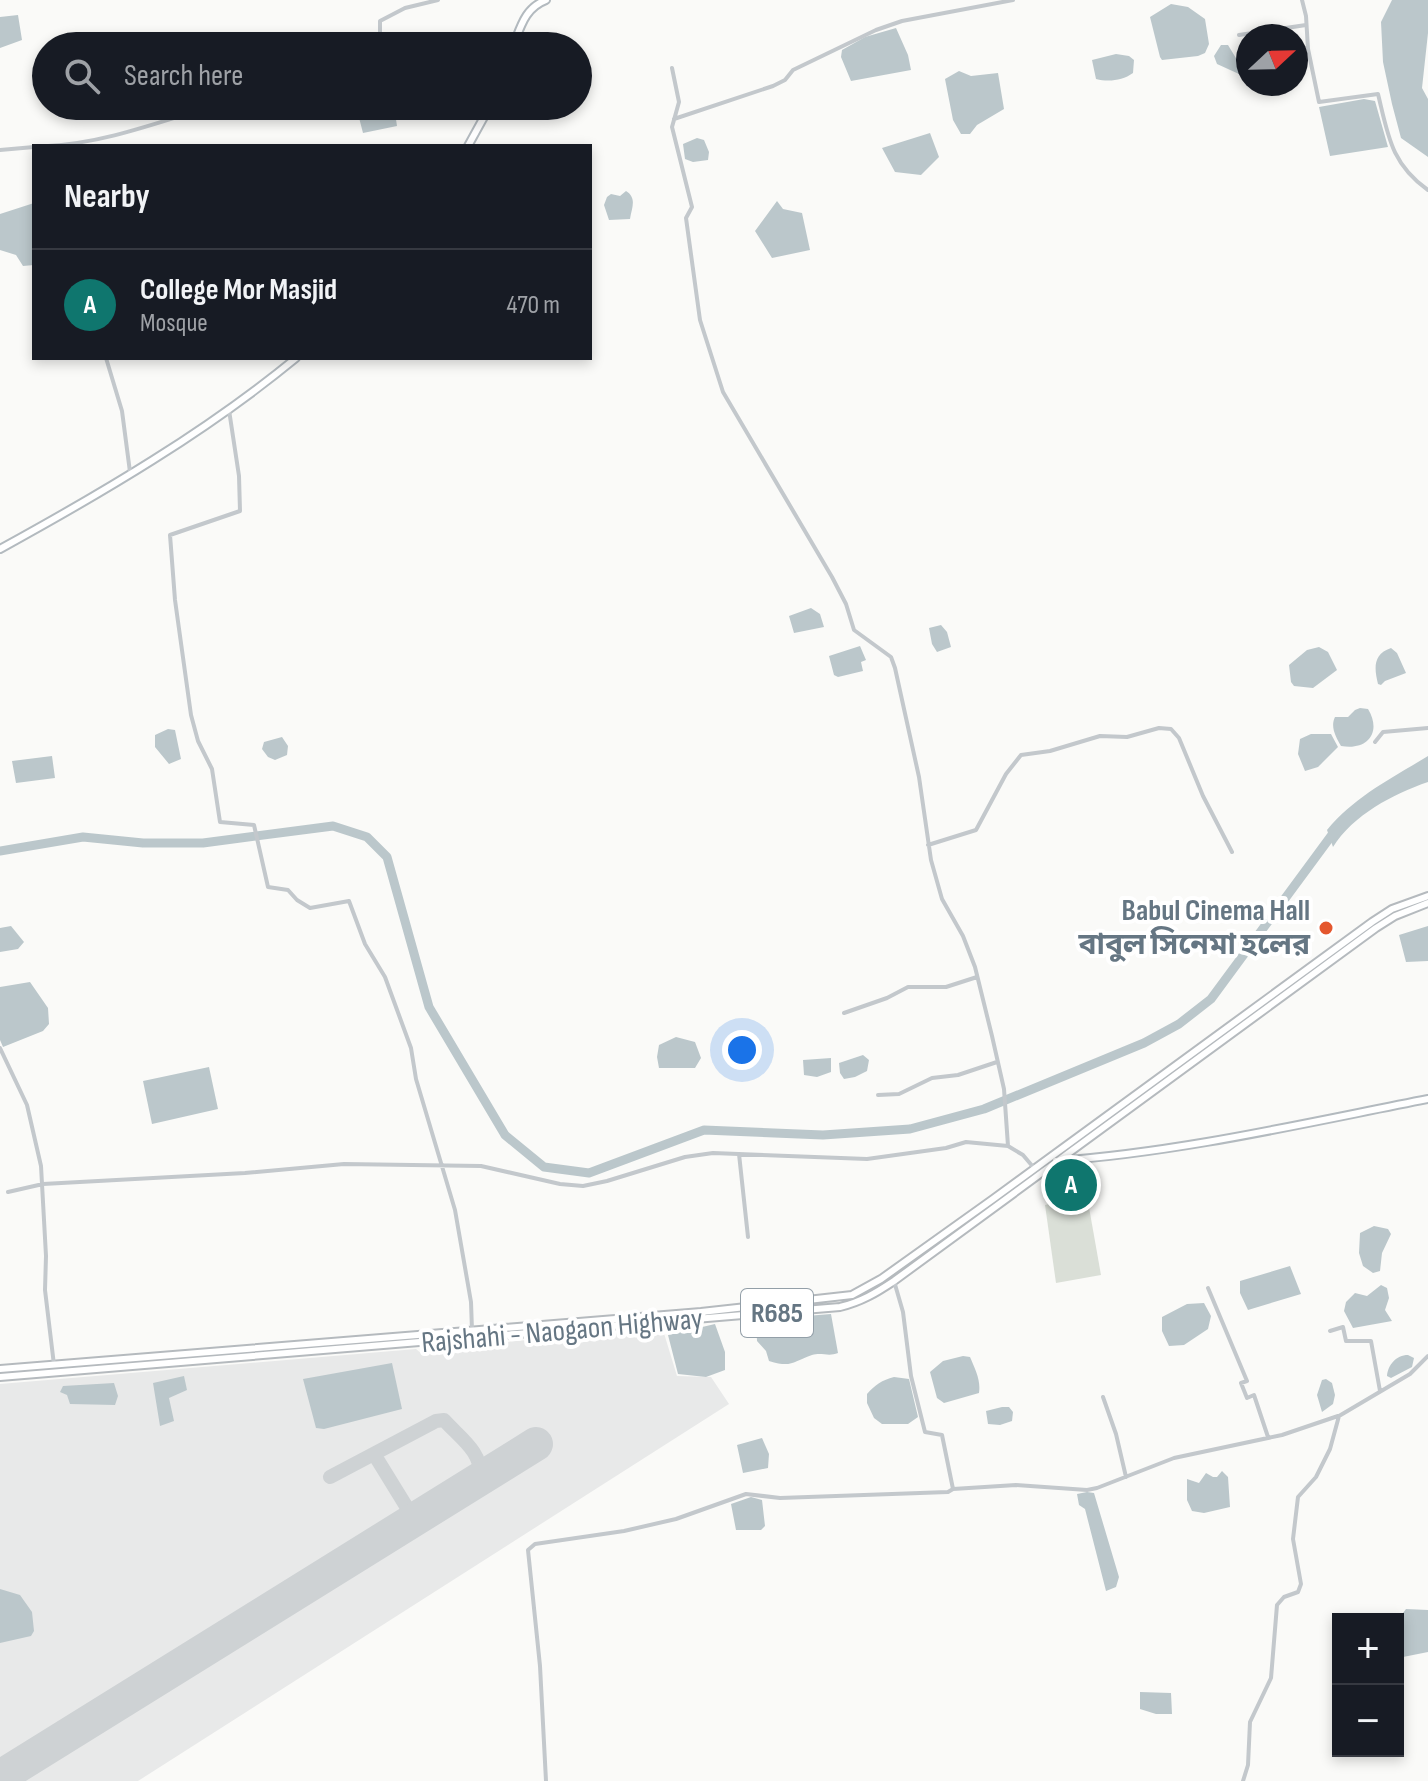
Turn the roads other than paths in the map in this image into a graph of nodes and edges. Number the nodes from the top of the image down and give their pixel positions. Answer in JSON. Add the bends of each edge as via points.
{"nodes":[{"id":1,"x":438,"y":0,"type":"edge"},
{"id":2,"x":542,"y":0,"type":"edge"},
{"id":3,"x":1013,"y":0,"type":"edge"},
{"id":4,"x":1302,"y":0,"type":"edge"},
{"id":5,"x":1306,"y":24,"type":"edge"},
{"id":6,"x":380,"y":32,"type":"edge"},
{"id":7,"x":519,"y":32,"type":"edge"},
{"id":8,"x":1308,"y":49,"type":"edge"},
{"id":9,"x":672,"y":68,"type":"dead end"},
{"id":10,"x":674,"y":119,"type":"junction"},
{"id":11,"x":169,"y":120,"type":"edge"},
{"id":12,"x":482,"y":120,"type":"edge"},
{"id":13,"x":78,"y":144,"type":"edge"},
{"id":14,"x":469,"y":144,"type":"edge"},
{"id":15,"x":32,"y":147,"type":"edge"},
{"id":16,"x":0,"y":150,"type":"edge"},
{"id":17,"x":1428,"y":190,"type":"edge"},
{"id":18,"x":107,"y":360,"type":"edge"},
{"id":19,"x":293,"y":360,"type":"edge"},
{"id":20,"x":228,"y":409,"type":"junction"},
{"id":21,"x":130,"y":472,"type":"junction"},
{"id":22,"x":0,"y":549,"type":"edge"},
{"id":23,"x":1428,"y":728,"type":"edge"},
{"id":24,"x":1375,"y":742,"type":"dead end"},
{"id":25,"x":928,"y":845,"type":"junction"},
{"id":26,"x":1232,"y":852,"type":"dead end"},
{"id":27,"x":1428,"y":896,"type":"edge"},
{"id":28,"x":1428,"y":903,"type":"edge"},
{"id":29,"x":977,"y":977,"type":"junction"},
{"id":30,"x":844,"y":1013,"type":"dead end"},
{"id":31,"x":0,"y":1048,"type":"edge"},
{"id":32,"x":998,"y":1062,"type":"junction"},
{"id":33,"x":878,"y":1095,"type":"dead end"},
{"id":34,"x":1428,"y":1099,"type":"edge"},
{"id":35,"x":1098,"y":1126,"type":"junction"},
{"id":36,"x":1008,"y":1146,"type":"junction"},
{"id":37,"x":739,"y":1154,"type":"junction"},
{"id":38,"x":1056,"y":1161,"type":"junction"},
{"id":39,"x":442,"y":1166,"type":"junction"},
{"id":40,"x":1034,"y":1168,"type":"junction"},
{"id":41,"x":43,"y":1184,"type":"junction"},
{"id":42,"x":19,"y":1189,"type":"junction"},
{"id":43,"x":8,"y":1192,"type":"dead end"},
{"id":44,"x":0,"y":1193,"type":"edge"},
{"id":45,"x":942,"y":1235,"type":"junction"},
{"id":46,"x":748,"y":1237,"type":"dead end"},
{"id":47,"x":947,"y":1242,"type":"junction"},
{"id":48,"x":894,"y":1281,"type":"junction"},
{"id":49,"x":1208,"y":1288,"type":"dead end"},
{"id":50,"x":472,"y":1330,"type":"junction"},
{"id":51,"x":1330,"y":1331,"type":"dead end"},
{"id":52,"x":489,"y":1333,"type":"junction"},
{"id":53,"x":1428,"y":1356,"type":"edge"},
{"id":54,"x":54,"y":1365,"type":"junction"},
{"id":55,"x":0,"y":1369,"type":"edge"},
{"id":56,"x":0,"y":1377,"type":"edge"},
{"id":57,"x":1380,"y":1391,"type":"junction"},
{"id":58,"x":1103,"y":1397,"type":"dead end"},
{"id":59,"x":1339,"y":1416,"type":"junction"},
{"id":60,"x":1268,"y":1437,"type":"junction"},
{"id":61,"x":1126,"y":1477,"type":"junction"},
{"id":62,"x":953,"y":1489,"type":"junction"},
{"id":63,"x":546,"y":1781,"type":"edge"},
{"id":64,"x":1243,"y":1781,"type":"edge"}],
"edges":[{"from":1,"to":6,"type":"street","via":[[380,21]]},
{"from":2,"to":7,"type":"main road","via":[[526,14]]},
{"from":3,"to":10,"type":"street","via":[[876,30],[793,70],[773,86]]},
{"from":4,"to":5,"type":"street"},
{"from":8,"to":17,"type":"street","via":[[1319,102],[1378,94],[1399,163]]},
{"from":9,"to":10,"type":"street","via":[[679,102]]},
{"from":10,"to":25,"type":"street","via":[[692,207],[686,218],[709,353],[723,392],[832,577],[854,630],[891,657],[919,777]]},
{"from":11,"to":13,"type":"street"},
{"from":12,"to":14,"type":"main road"},
{"from":15,"to":16,"type":"street"},
{"from":18,"to":21,"type":"street","via":[[122,411]]},
{"from":19,"to":20,"type":"main road"},
{"from":20,"to":21,"type":"main road"},
{"from":20,"to":39,"type":"street","via":[[240,511],[170,535],[169,545],[191,715],[212,769],[220,822],[254,825],[268,887],[288,890],[310,908],[349,901],[399,1010]]},
{"from":21,"to":22,"type":"main road"},
{"from":23,"to":24,"type":"street","via":[[1383,732]]},
{"from":25,"to":26,"type":"street","via":[[976,830],[1021,755],[1159,728],[1171,729],[1179,738]]},
{"from":25,"to":29,"type":"street","via":[[942,899],[963,936]]},
{"from":27,"to":35,"type":"main road","name":"Rajshahi - Naogaon Highway","number":"R685","via":[[1372,922]]},
{"from":28,"to":35,"type":"main road","name":"Rajshahi - Naogaon Highway","number":"R685","via":[[1376,928]]},
{"from":29,"to":30,"type":"street","via":[[946,987],[908,987]]},
{"from":29,"to":32,"type":"street"},
{"from":31,"to":41,"type":"street","via":[[27,1105]]},
{"from":32,"to":33,"type":"street","via":[[932,1078],[899,1094]]},
{"from":32,"to":36,"type":"street"},
{"from":34,"to":38,"type":"main road","via":[[1115,1157]]},
{"from":35,"to":38,"type":"main road","name":"Rajshahi - Naogaon Highway","number":"R685"},
{"from":35,"to":40,"type":"main road","name":"Rajshahi - Naogaon Highway","number":"R685"},
{"from":36,"to":37,"type":"street","via":[[966,1142],[867,1159]]},
{"from":36,"to":40,"type":"street"},
{"from":37,"to":39,"type":"street","via":[[685,1157],[583,1186],[481,1166]]},
{"from":37,"to":46,"type":"street"},
{"from":38,"to":47,"type":"main road","name":"Rajshahi - Naogaon Highway","number":"R685"},
{"from":39,"to":41,"type":"street","via":[[332,1164]]},
{"from":39,"to":50,"type":"street","via":[[462,1249]]},
{"from":40,"to":45,"type":"main road","name":"Rajshahi - Naogaon Highway","number":"R685"},
{"from":41,"to":42,"type":"street"},
{"from":41,"to":54,"type":"street","via":[[45,1290]]},
{"from":42,"to":43,"type":"street"},
{"from":42,"to":44,"type":"street"},
{"from":45,"to":47,"type":"main road"},
{"from":45,"to":52,"type":"main road","name":"Rajshahi - Naogaon Highway","number":"R685","via":[[866,1288],[838,1298]]},
{"from":47,"to":48,"type":"main road","name":"Rajshahi - Naogaon Highway","number":"R685"},
{"from":48,"to":52,"type":"main road","name":"Rajshahi - Naogaon Highway","number":"R685","via":[[870,1297],[840,1307]]},
{"from":48,"to":62,"type":"street","via":[[925,1432],[942,1435]]},
{"from":49,"to":60,"type":"street","via":[[1247,1381],[1241,1383],[1247,1398],[1254,1395]]},
{"from":50,"to":52,"type":"main road","name":"Rajshahi - Naogaon Highway","number":"R685"},
{"from":50,"to":54,"type":"main road","name":"Rajshahi - Naogaon Highway","number":"R685"},
{"from":51,"to":57,"type":"street","via":[[1343,1327],[1346,1341],[1371,1341]]},
{"from":52,"to":56,"type":"main road","name":"Rajshahi - Naogaon Highway","number":"R685"},
{"from":53,"to":57,"type":"street"},
{"from":54,"to":55,"type":"main road","name":"Rajshahi - Naogaon Highway","number":"R685"},
{"from":57,"to":59,"type":"street"},
{"from":58,"to":61,"type":"street"},
{"from":59,"to":60,"type":"street"},
{"from":59,"to":64,"type":"street","via":[[1316,1477],[1298,1497],[1293,1539],[1301,1584],[1298,1592],[1277,1605],[1271,1678],[1250,1722]]},
{"from":60,"to":61,"type":"street","via":[[1174,1458]]},
{"from":61,"to":62,"type":"street","via":[[1087,1490],[1016,1485]]},
{"from":62,"to":63,"type":"street","via":[[780,1498],[746,1494],[676,1519],[535,1544],[528,1550]]}]}
